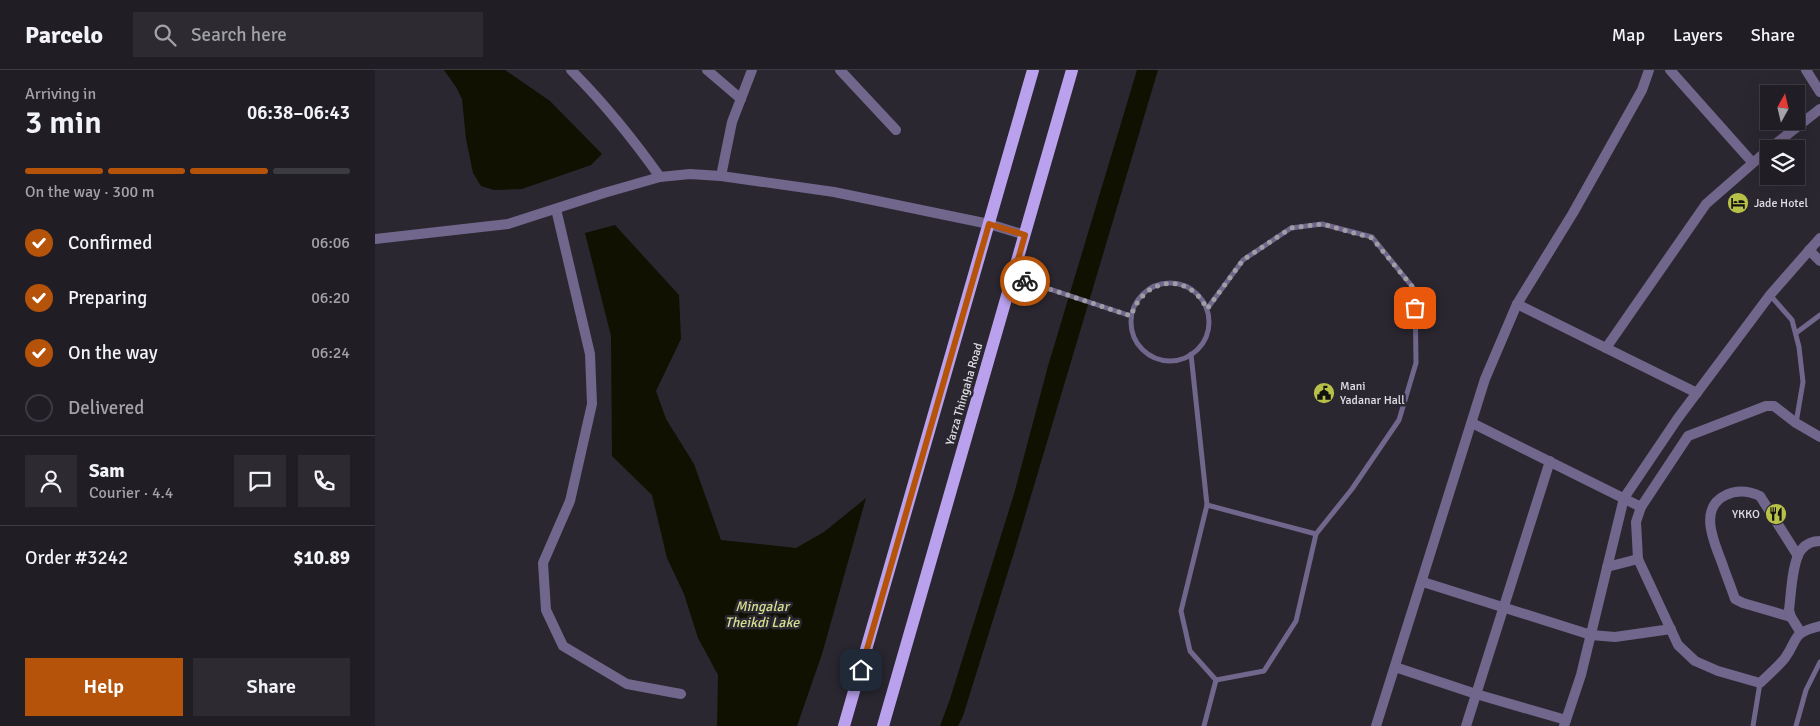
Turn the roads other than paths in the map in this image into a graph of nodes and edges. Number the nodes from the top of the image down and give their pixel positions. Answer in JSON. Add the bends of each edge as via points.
{"nodes":[{"id":1,"x":571,"y":70,"type":"edge"},
{"id":2,"x":707,"y":70,"type":"edge"},
{"id":3,"x":752,"y":70,"type":"edge"},
{"id":4,"x":840,"y":70,"type":"edge"},
{"id":5,"x":1033,"y":70,"type":"edge"},
{"id":6,"x":1072,"y":70,"type":"edge"},
{"id":7,"x":1649,"y":70,"type":"edge"},
{"id":8,"x":1669,"y":70,"type":"edge"},
{"id":9,"x":1806,"y":70,"type":"edge"},
{"id":10,"x":1820,"y":92,"type":"edge"},
{"id":11,"x":741,"y":100,"type":"junction"},
{"id":12,"x":1820,"y":109,"type":"edge"},
{"id":13,"x":896,"y":130,"type":"dead end"},
{"id":14,"x":1780,"y":140,"type":"edge"},
{"id":15,"x":1760,"y":156,"type":"edge"},
{"id":16,"x":1752,"y":162,"type":"junction"},
{"id":17,"x":721,"y":176,"type":"junction"},
{"id":18,"x":660,"y":177,"type":"junction"},
{"id":19,"x":555,"y":209,"type":"junction"},
{"id":20,"x":989,"y":224,"type":"junction"},
{"id":21,"x":1025,"y":235,"type":"junction"},
{"id":22,"x":1820,"y":238,"type":"edge"},
{"id":23,"x":375,"y":239,"type":"edge"},
{"id":24,"x":1809,"y":250,"type":"junction"},
{"id":25,"x":1820,"y":261,"type":"edge"},
{"id":26,"x":1013,"y":277,"type":"junction"},
{"id":27,"x":1771,"y":295,"type":"junction"},
{"id":28,"x":1517,"y":304,"type":"junction"},
{"id":29,"x":1207,"y":309,"type":"junction"},
{"id":30,"x":1820,"y":315,"type":"edge"},
{"id":31,"x":1131,"y":316,"type":"junction"},
{"id":32,"x":1796,"y":334,"type":"junction"},
{"id":33,"x":1606,"y":348,"type":"junction"},
{"id":34,"x":1191,"y":354,"type":"junction"},
{"id":35,"x":1697,"y":393,"type":"junction"},
{"id":36,"x":1472,"y":423,"type":"junction"},
{"id":37,"x":1797,"y":423,"type":"junction"},
{"id":38,"x":1671,"y":428,"type":"junction"},
{"id":39,"x":1688,"y":436,"type":"junction"},
{"id":40,"x":1820,"y":437,"type":"edge"},
{"id":41,"x":1551,"y":462,"type":"junction"},
{"id":42,"x":1624,"y":498,"type":"junction"},
{"id":43,"x":1207,"y":505,"type":"junction"},
{"id":44,"x":1641,"y":507,"type":"junction"},
{"id":45,"x":1316,"y":534,"type":"junction"},
{"id":46,"x":1820,"y":541,"type":"edge"},
{"id":47,"x":1798,"y":556,"type":"junction"},
{"id":48,"x":1638,"y":559,"type":"junction"},
{"id":49,"x":1607,"y":567,"type":"junction"},
{"id":50,"x":1423,"y":582,"type":"junction"},
{"id":51,"x":1504,"y":607,"type":"junction"},
{"id":52,"x":1791,"y":617,"type":"junction"},
{"id":53,"x":1820,"y":626,"type":"edge"},
{"id":54,"x":1671,"y":629,"type":"junction"},
{"id":55,"x":1801,"y":634,"type":"junction"},
{"id":56,"x":1591,"y":635,"type":"junction"},
{"id":57,"x":1820,"y":662,"type":"edge"},
{"id":58,"x":1395,"y":667,"type":"junction"},
{"id":59,"x":1216,"y":680,"type":"junction"},
{"id":60,"x":1759,"y":683,"type":"junction"},
{"id":61,"x":681,"y":694,"type":"dead end"},
{"id":62,"x":1476,"y":694,"type":"junction"},
{"id":63,"x":1565,"y":723,"type":"edge"},
{"id":64,"x":844,"y":726,"type":"edge"},
{"id":65,"x":883,"y":726,"type":"edge"},
{"id":66,"x":1204,"y":726,"type":"edge"},
{"id":67,"x":1376,"y":726,"type":"edge"},
{"id":68,"x":1466,"y":726,"type":"edge"},
{"id":69,"x":1753,"y":726,"type":"edge"},
{"id":70,"x":1797,"y":726,"type":"edge"}],
"edges":[{"from":1,"to":18,"type":"street","via":[[635,141]]},
{"from":2,"to":11,"type":"street"},
{"from":3,"to":11,"type":"street"},
{"from":4,"to":13,"type":"street"},
{"from":5,"to":20,"type":"main road","name":"Yarza Thingaha Road"},
{"from":6,"to":21,"type":"main road","name":"Yarza Thingaha Road"},
{"from":7,"to":28,"type":"street","via":[[1642,90],[1573,213]]},
{"from":8,"to":16,"type":"street"},
{"from":9,"to":10,"type":"street"},
{"from":11,"to":17,"type":"street","via":[[732,122]]},
{"from":12,"to":14,"type":"street"},
{"from":15,"to":16,"type":"street"},
{"from":16,"to":33,"type":"street","via":[[1706,204]]},
{"from":17,"to":18,"type":"street","via":[[690,174]]},
{"from":17,"to":20,"type":"street","via":[[834,192]]},
{"from":18,"to":19,"type":"street"},
{"from":19,"to":23,"type":"street","via":[[508,224]]},
{"from":19,"to":61,"type":"street","via":[[590,354],[592,404],[570,501],[543,563],[546,610],[563,646],[627,684]]},
{"from":20,"to":21,"type":"street"},
{"from":20,"to":64,"type":"main road","name":"Yarza Thingaha Road"},
{"from":21,"to":26,"type":"main road","name":"Yarza Thingaha Road"},
{"from":22,"to":24,"type":"street"},
{"from":24,"to":25,"type":"street"},
{"from":24,"to":27,"type":"street"},
{"from":26,"to":31,"type":"lane"},
{"from":26,"to":65,"type":"main road","name":"Yarza Thingaha Road"},
{"from":27,"to":32,"type":"lane","via":[[1792,320]]},
{"from":27,"to":35,"type":"street"},
{"from":28,"to":33,"type":"street"},
{"from":28,"to":36,"type":"street","via":[[1485,379]]},
{"from":29,"to":31,"type":"lane","via":[[1190,289],[1165,283],[1142,295]]},
{"from":29,"to":34,"type":"lane","via":[[1207,334]]},
{"from":29,"to":45,"type":"lane","via":[[1243,260],[1291,228],[1322,224],[1372,238],[1415,290],[1416,363],[1399,420],[1352,489]]},
{"from":30,"to":32,"type":"lane"},
{"from":31,"to":34,"type":"lane","via":[[1137,343],[1150,355],[1175,360]]},
{"from":32,"to":37,"type":"lane","via":[[1803,382]]},
{"from":33,"to":35,"type":"street"},
{"from":34,"to":43,"type":"lane"},
{"from":35,"to":38,"type":"street"},
{"from":36,"to":41,"type":"street"},
{"from":36,"to":50,"type":"street"},
{"from":37,"to":39,"type":"street","via":[[1774,406],[1766,406]]},
{"from":37,"to":40,"type":"street"},
{"from":38,"to":39,"type":"street"},
{"from":38,"to":42,"type":"street"},
{"from":39,"to":44,"type":"street"},
{"from":41,"to":42,"type":"street"},
{"from":41,"to":51,"type":"street"},
{"from":42,"to":44,"type":"street"},
{"from":42,"to":49,"type":"street"},
{"from":43,"to":45,"type":"lane"},
{"from":43,"to":59,"type":"lane","via":[[1181,611],[1190,651]]},
{"from":44,"to":48,"type":"street","via":[[1636,522]]},
{"from":45,"to":59,"type":"lane","via":[[1296,621],[1264,671]]},
{"from":46,"to":47,"type":"street","via":[[1802,548]]},
{"from":47,"to":52,"type":"street","via":[[1789,610]]},
{"from":47,"to":52,"type":"street","via":[[1760,496],[1751,492],[1731,493],[1722,497],[1712,509],[1710,533],[1735,599]]},
{"from":48,"to":49,"type":"street"},
{"from":48,"to":54,"type":"street"},
{"from":49,"to":56,"type":"street"},
{"from":50,"to":51,"type":"street"},
{"from":50,"to":58,"type":"street"},
{"from":51,"to":56,"type":"street"},
{"from":51,"to":62,"type":"street"},
{"from":52,"to":55,"type":"street"},
{"from":53,"to":55,"type":"street"},
{"from":54,"to":56,"type":"street","via":[[1615,637]]},
{"from":54,"to":60,"type":"street","via":[[1678,645],[1695,661]]},
{"from":55,"to":60,"type":"street","via":[[1784,659]]},
{"from":56,"to":63,"type":"street"},
{"from":57,"to":70,"type":"lane","via":[[1806,690]]},
{"from":58,"to":62,"type":"street"},
{"from":58,"to":67,"type":"street"},
{"from":59,"to":66,"type":"lane"},
{"from":60,"to":69,"type":"lane"},
{"from":62,"to":63,"type":"street"},
{"from":62,"to":68,"type":"street"}]}
